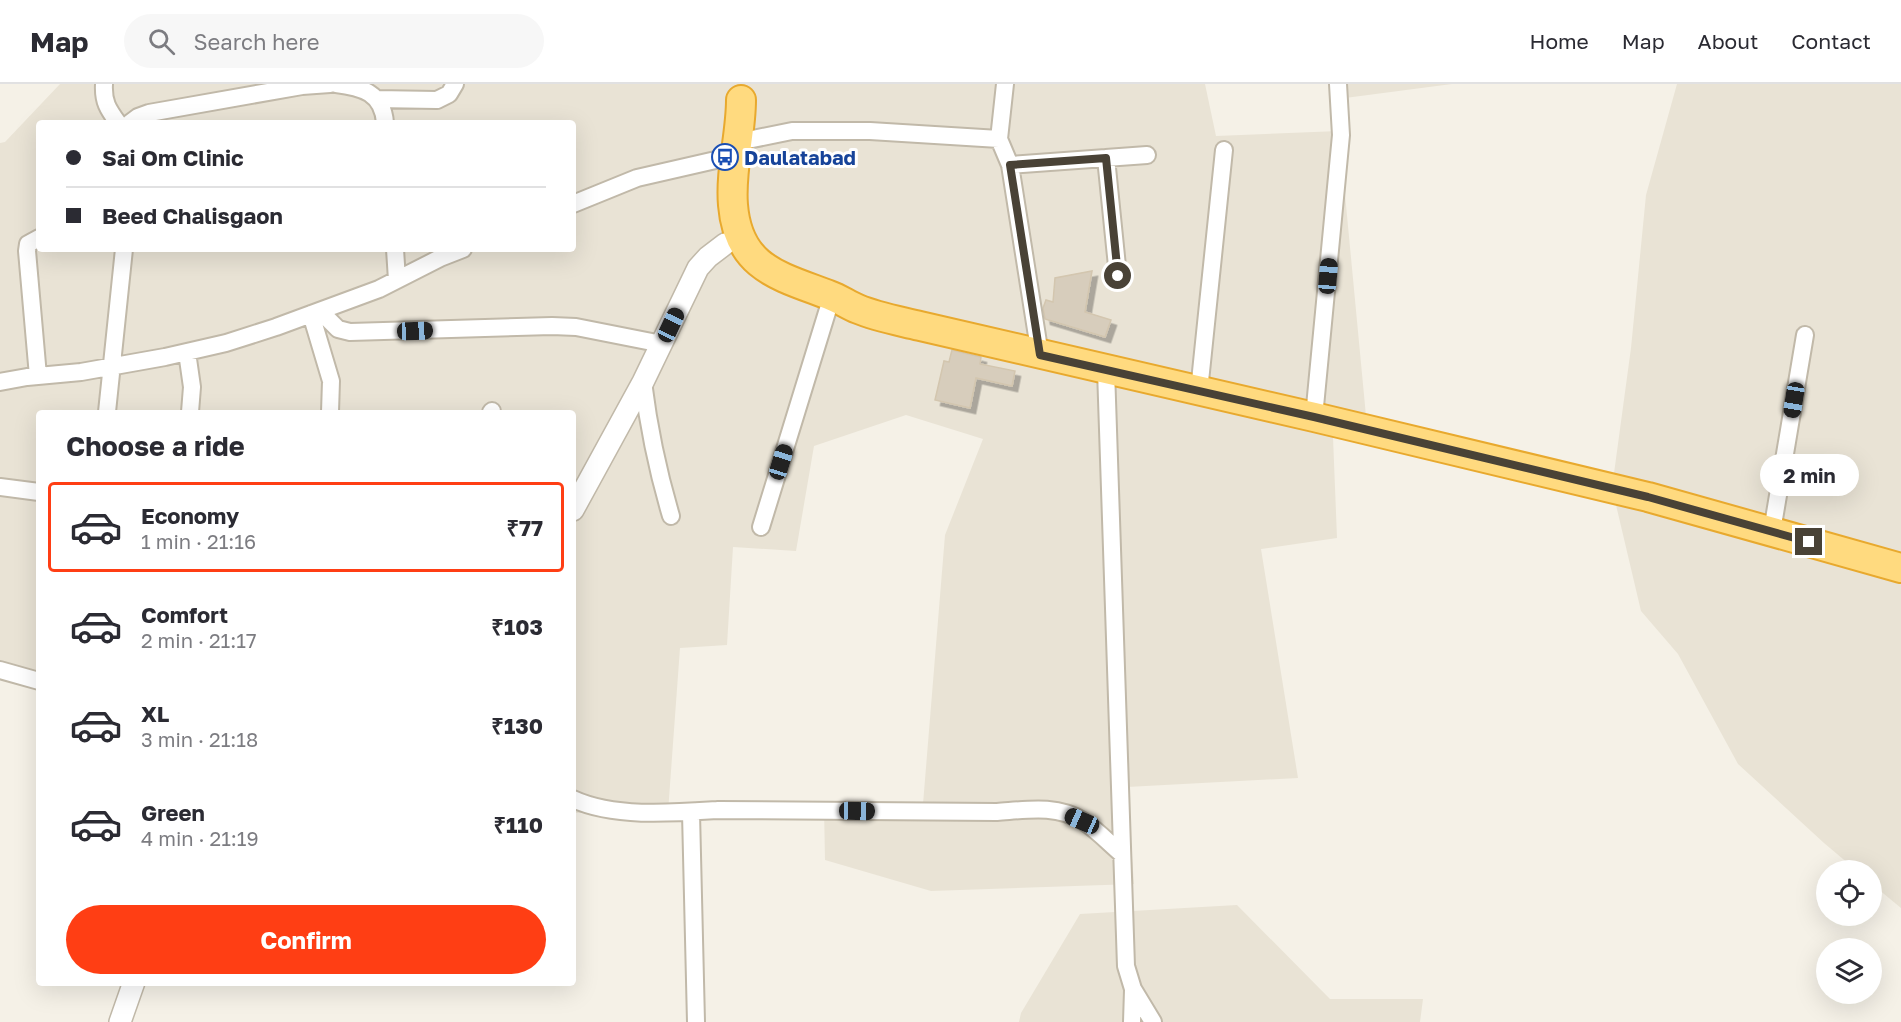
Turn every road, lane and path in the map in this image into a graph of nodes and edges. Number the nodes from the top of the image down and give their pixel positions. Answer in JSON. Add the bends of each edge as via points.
{"nodes":[{"id":1,"x":105,"y":84,"type":"edge"},
{"id":2,"x":330,"y":84,"type":"edge"},
{"id":3,"x":336,"y":84,"type":"edge"},
{"id":4,"x":455,"y":84,"type":"edge"},
{"id":5,"x":1005,"y":84,"type":"edge"},
{"id":6,"x":1338,"y":84,"type":"edge"},
{"id":7,"x":744,"y":92,"type":"edge"},
{"id":8,"x":376,"y":99,"type":"junction"},
{"id":9,"x":116,"y":120,"type":"edge"},
{"id":10,"x":134,"y":120,"type":"edge"},
{"id":11,"x":385,"y":120,"type":"edge"},
{"id":12,"x":999,"y":139,"type":"junction"},
{"id":13,"x":729,"y":150,"type":"junction"},
{"id":14,"x":1224,"y":150,"type":"dead end"},
{"id":15,"x":1147,"y":155,"type":"dead end"},
{"id":16,"x":1106,"y":158,"type":"junction"},
{"id":17,"x":1010,"y":165,"type":"junction"},
{"id":18,"x":576,"y":203,"type":"edge"},
{"id":19,"x":36,"y":240,"type":"edge"},
{"id":20,"x":725,"y":244,"type":"junction"},
{"id":21,"x":124,"y":252,"type":"edge"},
{"id":22,"x":395,"y":252,"type":"edge"},
{"id":23,"x":455,"y":252,"type":"edge"},
{"id":24,"x":1118,"y":276,"type":"dead end"},
{"id":25,"x":397,"y":280,"type":"junction"},
{"id":26,"x":828,"y":309,"type":"junction"},
{"id":27,"x":859,"y":309,"type":"junction"},
{"id":28,"x":315,"y":313,"type":"junction"},
{"id":29,"x":1805,"y":335,"type":"dead end"},
{"id":30,"x":662,"y":344,"type":"junction"},
{"id":31,"x":187,"y":352,"type":"junction"},
{"id":32,"x":1040,"y":355,"type":"junction"},
{"id":33,"x":112,"y":366,"type":"junction"},
{"id":34,"x":1106,"y":370,"type":"junction"},
{"id":35,"x":38,"y":376,"type":"junction"},
{"id":36,"x":0,"y":382,"type":"edge"},
{"id":37,"x":643,"y":382,"type":"junction"},
{"id":38,"x":1199,"y":391,"type":"junction"},
{"id":39,"x":107,"y":410,"type":"edge"},
{"id":40,"x":190,"y":410,"type":"edge"},
{"id":41,"x":330,"y":410,"type":"edge"},
{"id":42,"x":1314,"y":417,"type":"junction"},
{"id":43,"x":0,"y":488,"type":"edge"},
{"id":44,"x":36,"y":492,"type":"edge"},
{"id":45,"x":576,"y":505,"type":"edge"},
{"id":46,"x":671,"y":516,"type":"dead end"},
{"id":47,"x":761,"y":527,"type":"dead end"},
{"id":48,"x":1772,"y":531,"type":"junction"},
{"id":49,"x":1901,"y":568,"type":"edge"},
{"id":50,"x":0,"y":670,"type":"edge"},
{"id":51,"x":36,"y":680,"type":"edge"},
{"id":52,"x":576,"y":800,"type":"edge"},
{"id":53,"x":691,"y":813,"type":"junction"},
{"id":54,"x":1122,"y":854,"type":"junction"},
{"id":55,"x":133,"y":986,"type":"edge"},
{"id":56,"x":1133,"y":989,"type":"junction"},
{"id":57,"x":120,"y":1022,"type":"edge"},
{"id":58,"x":696,"y":1022,"type":"edge"},
{"id":59,"x":1132,"y":1022,"type":"edge"},
{"id":60,"x":1153,"y":1022,"type":"edge"}],
"edges":[{"from":1,"to":9,"type":"street","via":[[106,105]]},
{"from":2,"to":10,"type":"street","via":[[149,113]]},
{"from":3,"to":8,"type":"street","via":[[360,87]]},
{"from":4,"to":8,"type":"street","via":[[449,94],[437,100]]},
{"from":5,"to":12,"type":"street"},
{"from":6,"to":42,"type":"street","via":[[1341,135]]},
{"from":7,"to":13,"type":"highway","via":[[726,129]]},
{"from":8,"to":11,"type":"street"},
{"from":12,"to":13,"type":"street","via":[[870,131],[792,131]]},
{"from":12,"to":17,"type":"street"},
{"from":13,"to":18,"type":"street","via":[[637,178]]},
{"from":13,"to":20,"type":"highway","via":[[718,207]]},
{"from":13,"to":27,"type":"highway","via":[[734,165],[735,221],[743,244],[754,258],[770,271]]},
{"from":14,"to":38,"type":"street"},
{"from":15,"to":16,"type":"street"},
{"from":16,"to":17,"type":"street"},
{"from":16,"to":24,"type":"street"},
{"from":17,"to":32,"type":"street"},
{"from":19,"to":35,"type":"street","via":[[28,244],[27,251]]},
{"from":20,"to":26,"type":"highway","via":[[739,267],[759,283]]},
{"from":20,"to":30,"type":"street","via":[[701,263]]},
{"from":21,"to":33,"type":"street"},
{"from":22,"to":25,"type":"street"},
{"from":23,"to":25,"type":"street"},
{"from":25,"to":28,"type":"street"},
{"from":26,"to":27,"type":"highway"},
{"from":26,"to":47,"type":"street"},
{"from":27,"to":32,"type":"highway"},
{"from":28,"to":30,"type":"street","via":[[338,329],[350,332],[552,326]]},
{"from":28,"to":31,"type":"street"},
{"from":28,"to":41,"type":"street","via":[[331,381]]},
{"from":29,"to":48,"type":"street"},
{"from":30,"to":37,"type":"street"},
{"from":31,"to":33,"type":"street"},
{"from":31,"to":40,"type":"street","via":[[192,387]]},
{"from":32,"to":34,"type":"highway"},
{"from":33,"to":35,"type":"street"},
{"from":33,"to":39,"type":"street"},
{"from":34,"to":38,"type":"highway"},
{"from":34,"to":54,"type":"street"},
{"from":35,"to":36,"type":"street"},
{"from":37,"to":45,"type":"street"},
{"from":37,"to":46,"type":"street","via":[[651,444]]},
{"from":38,"to":42,"type":"highway"},
{"from":42,"to":48,"type":"highway","via":[[1648,497]]},
{"from":43,"to":44,"type":"street"},
{"from":48,"to":49,"type":"highway"},
{"from":50,"to":51,"type":"street"},
{"from":52,"to":53,"type":"street","via":[[602,810]]},
{"from":53,"to":54,"type":"street","via":[[1038,809],[1064,812],[1082,821]]},
{"from":53,"to":58,"type":"street"},
{"from":54,"to":56,"type":"street","via":[[1126,966]]},
{"from":55,"to":57,"type":"street"},
{"from":56,"to":59,"type":"street"},
{"from":56,"to":60,"type":"street"}]}
